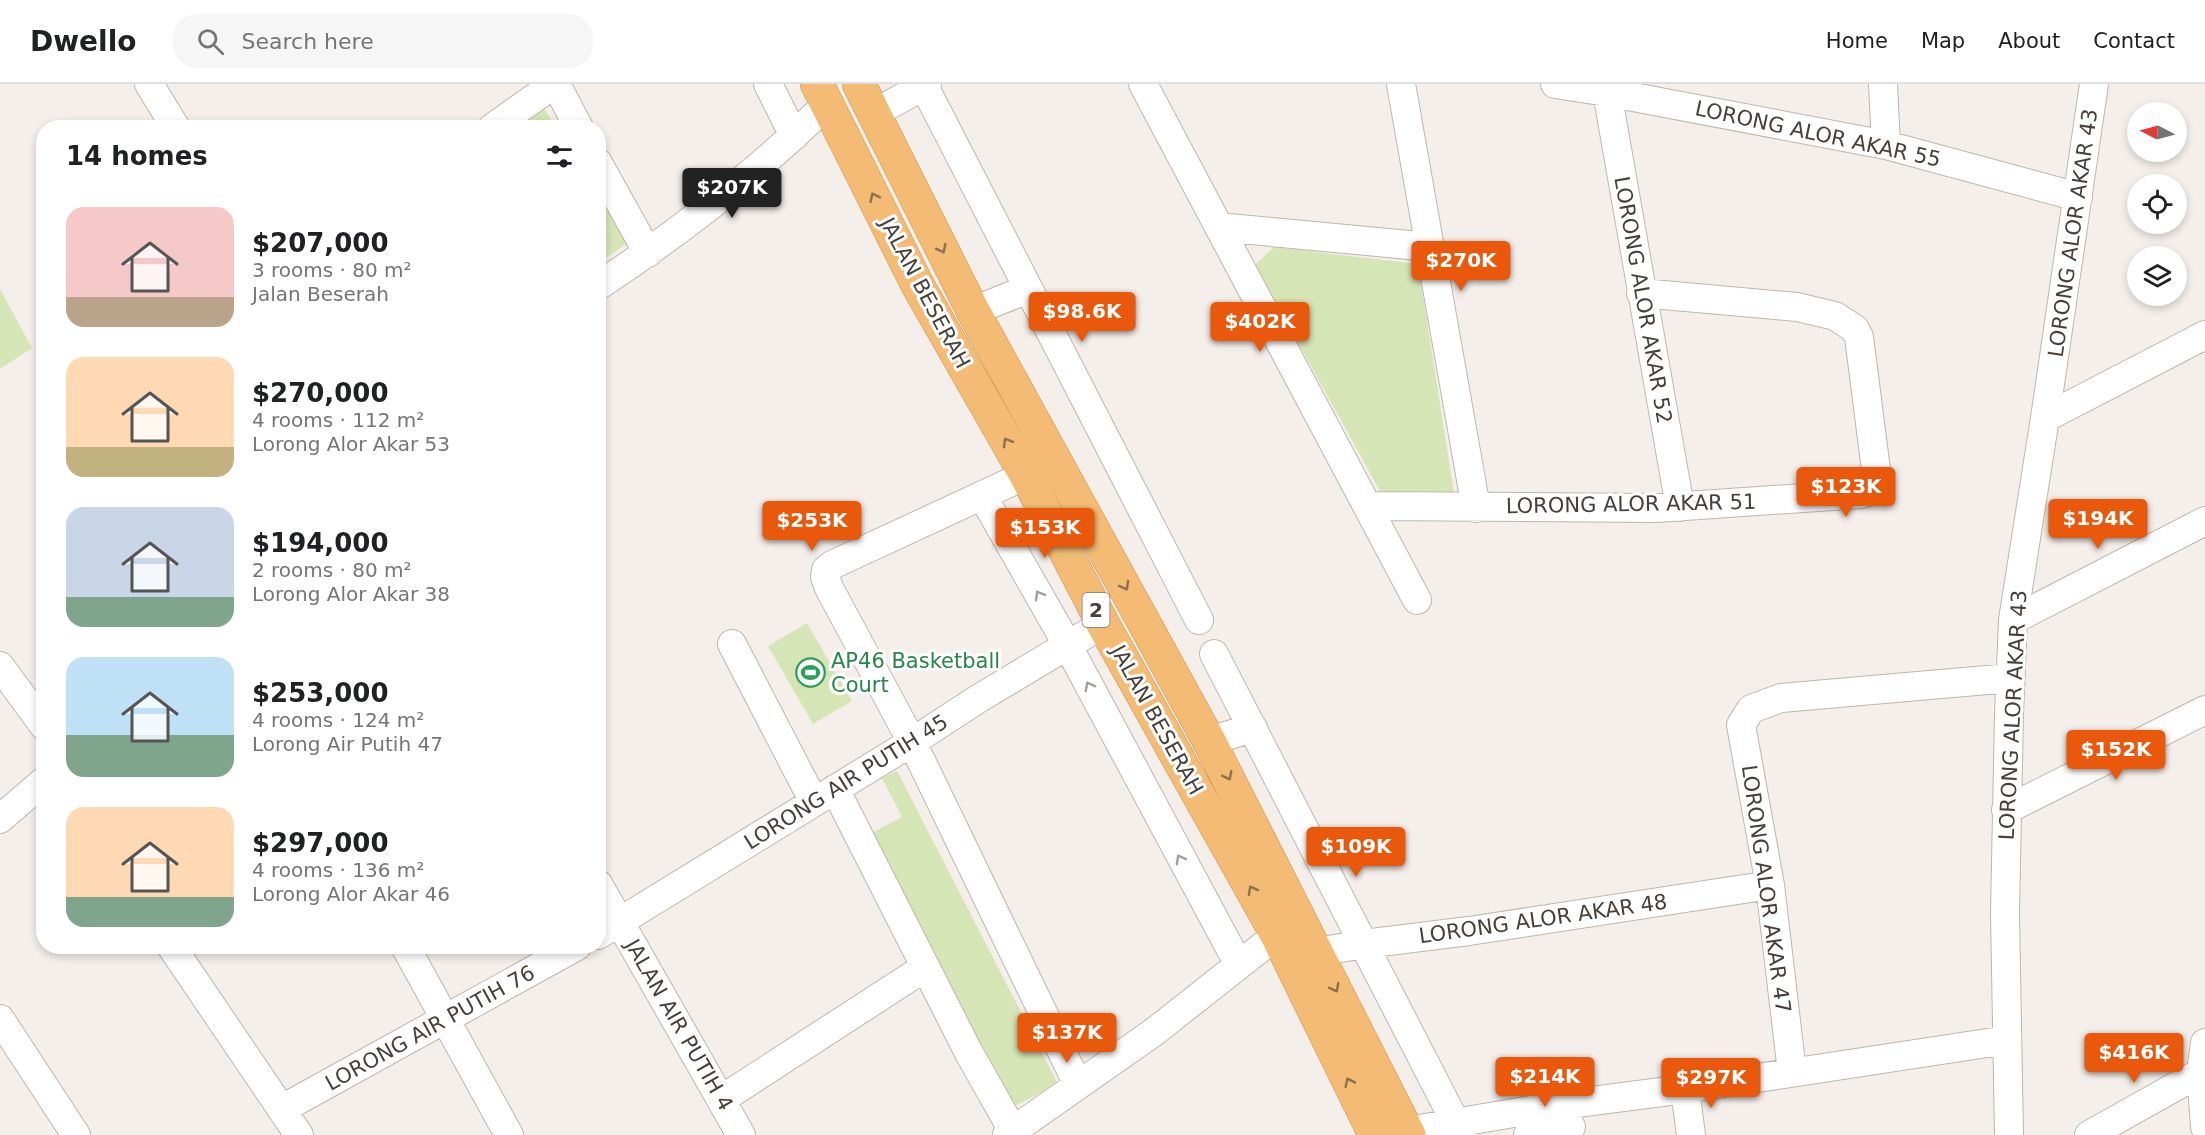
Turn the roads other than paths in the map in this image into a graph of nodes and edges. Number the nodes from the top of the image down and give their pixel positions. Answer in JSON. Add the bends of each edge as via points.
{"nodes":[{"id":1,"x":149,"y":84,"type":"edge"},
{"id":2,"x":555,"y":84,"type":"edge"},
{"id":3,"x":768,"y":84,"type":"edge"},
{"id":4,"x":859,"y":84,"type":"edge"},
{"id":5,"x":1143,"y":84,"type":"edge"},
{"id":6,"x":1401,"y":84,"type":"edge"},
{"id":7,"x":1555,"y":84,"type":"edge"},
{"id":8,"x":1883,"y":84,"type":"edge"},
{"id":9,"x":2094,"y":84,"type":"edge"},
{"id":10,"x":925,"y":85,"type":"edge"},
{"id":11,"x":1607,"y":92,"type":"junction"},
{"id":12,"x":822,"y":94,"type":"edge"},
{"id":13,"x":1682,"y":95,"type":"edge"},
{"id":14,"x":873,"y":114,"type":"junction"},
{"id":15,"x":171,"y":120,"type":"edge"},
{"id":16,"x":503,"y":120,"type":"edge"},
{"id":17,"x":575,"y":120,"type":"edge"},
{"id":18,"x":794,"y":136,"type":"junction"},
{"id":19,"x":1886,"y":145,"type":"junction"},
{"id":20,"x":606,"y":177,"type":"edge"},
{"id":21,"x":2078,"y":197,"type":"junction"},
{"id":22,"x":1219,"y":226,"type":"junction"},
{"id":23,"x":1430,"y":247,"type":"junction"},
{"id":24,"x":648,"y":253,"type":"junction"},
{"id":25,"x":606,"y":281,"type":"edge"},
{"id":26,"x":1028,"y":289,"type":"junction"},
{"id":27,"x":1641,"y":292,"type":"junction"},
{"id":28,"x":974,"y":310,"type":"junction"},
{"id":29,"x":2205,"y":335,"type":"edge"},
{"id":30,"x":2045,"y":418,"type":"junction"},
{"id":31,"x":1026,"y":475,"type":"junction"},
{"id":32,"x":982,"y":495,"type":"junction"},
{"id":33,"x":1367,"y":506,"type":"junction"},
{"id":34,"x":1680,"y":507,"type":"junction"},
{"id":35,"x":1476,"y":508,"type":"junction"},
{"id":36,"x":2205,"y":521,"type":"edge"},
{"id":37,"x":1418,"y":600,"type":"dead end"},
{"id":38,"x":1199,"y":620,"type":"dead end"},
{"id":39,"x":2013,"y":620,"type":"junction"},
{"id":40,"x":1103,"y":624,"type":"junction"},
{"id":41,"x":732,"y":644,"type":"dead end"},
{"id":42,"x":1068,"y":646,"type":"junction"},
{"id":43,"x":1214,"y":654,"type":"dead end"},
{"id":44,"x":0,"y":666,"type":"edge"},
{"id":45,"x":2010,"y":678,"type":"junction"},
{"id":46,"x":2205,"y":710,"type":"edge"},
{"id":47,"x":36,"y":715,"type":"edge"},
{"id":48,"x":1253,"y":728,"type":"junction"},
{"id":49,"x":1209,"y":741,"type":"junction"},
{"id":50,"x":912,"y":742,"type":"junction"},
{"id":51,"x":36,"y":789,"type":"edge"},
{"id":52,"x":825,"y":796,"type":"junction"},
{"id":53,"x":2006,"y":810,"type":"junction"},
{"id":54,"x":0,"y":819,"type":"edge"},
{"id":55,"x":1770,"y":885,"type":"junction"},
{"id":56,"x":606,"y":914,"type":"edge"},
{"id":57,"x":610,"y":929,"type":"edge"},
{"id":58,"x":1277,"y":935,"type":"junction"},
{"id":59,"x":1364,"y":944,"type":"junction"},
{"id":60,"x":1317,"y":952,"type":"junction"},
{"id":61,"x":176,"y":954,"type":"edge"},
{"id":62,"x":409,"y":954,"type":"edge"},
{"id":63,"x":563,"y":954,"type":"edge"},
{"id":64,"x":1239,"y":965,"type":"junction"},
{"id":65,"x":924,"y":968,"type":"junction"},
{"id":66,"x":0,"y":1019,"type":"edge"},
{"id":67,"x":445,"y":1019,"type":"junction"},
{"id":68,"x":2007,"y":1040,"type":"junction"},
{"id":69,"x":2205,"y":1043,"type":"edge"},
{"id":70,"x":2203,"y":1071,"type":"edge"},
{"id":71,"x":1792,"y":1072,"type":"junction"},
{"id":72,"x":1078,"y":1085,"type":"junction"},
{"id":73,"x":1686,"y":1089,"type":"junction"},
{"id":74,"x":722,"y":1099,"type":"junction"},
{"id":75,"x":282,"y":1109,"type":"junction"},
{"id":76,"x":1571,"y":1127,"type":"dead end"},
{"id":77,"x":2205,"y":1127,"type":"edge"},
{"id":78,"x":1459,"y":1129,"type":"edge"},
{"id":79,"x":1010,"y":1133,"type":"edge"},
{"id":80,"x":1408,"y":1133,"type":"edge"},
{"id":81,"x":76,"y":1135,"type":"edge"},
{"id":82,"x":299,"y":1135,"type":"edge"},
{"id":83,"x":509,"y":1135,"type":"edge"},
{"id":84,"x":741,"y":1135,"type":"edge"},
{"id":85,"x":1375,"y":1135,"type":"edge"},
{"id":86,"x":1528,"y":1135,"type":"edge"},
{"id":87,"x":1691,"y":1135,"type":"edge"},
{"id":88,"x":2009,"y":1135,"type":"edge"},
{"id":89,"x":2089,"y":1135,"type":"edge"}],
"edges":[{"from":1,"to":15,"type":"street"},
{"from":2,"to":16,"type":"street"},
{"from":2,"to":17,"type":"street"},
{"from":3,"to":18,"type":"street"},
{"from":4,"to":14,"type":"highway","name":"JALAN BESERAH","number":"2"},
{"from":5,"to":22,"type":"street"},
{"from":6,"to":23,"type":"street"},
{"from":7,"to":11,"type":"street","name":"LORONG ALOR AKAR 55"},
{"from":8,"to":19,"type":"street"},
{"from":9,"to":21,"type":"street","name":"LORONG ALOR AKAR 43"},
{"from":10,"to":14,"type":"street"},
{"from":10,"to":26,"type":"street"},
{"from":11,"to":13,"type":"street","name":"LORONG ALOR AKAR 55"},
{"from":11,"to":27,"type":"street","name":"LORONG ALOR AKAR 52"},
{"from":12,"to":18,"type":"street"},
{"from":31,"to":12,"type":"highway","name":"JALAN BESERAH","number":"2","one_way":true,"via":[[917,284]]},
{"from":13,"to":19,"type":"street","name":"LORONG ALOR AKAR 55"},
{"from":14,"to":28,"type":"highway","name":"JALAN BESERAH","number":"2","one_way":true},
{"from":18,"to":24,"type":"street","via":[[710,208]]},
{"from":19,"to":21,"type":"street","name":"LORONG ALOR AKAR 55"},
{"from":20,"to":24,"type":"street"},
{"from":21,"to":30,"type":"street","name":"LORONG ALOR AKAR 43"},
{"from":22,"to":23,"type":"street"},
{"from":22,"to":33,"type":"street"},
{"from":23,"to":35,"type":"street"},
{"from":24,"to":25,"type":"street"},
{"from":26,"to":28,"type":"street"},
{"from":26,"to":38,"type":"street"},
{"from":27,"to":34,"type":"street","name":"LORONG ALOR AKAR 52"},
{"from":27,"to":34,"type":"street","name":"LORONG ALOR AKAR 51","via":[[1797,307],[1835,316],[1855,329],[1859,337],[1876,470],[1871,490],[1863,494]]},
{"from":28,"to":49,"type":"highway","name":"JALAN BESERAH","number":"2","one_way":true},
{"from":29,"to":30,"type":"street"},
{"from":30,"to":39,"type":"street","name":"LORONG ALOR AKAR 43"},
{"from":31,"to":32,"type":"street"},
{"from":31,"to":40,"type":"highway","name":"JALAN BESERAH","number":"2"},
{"from":42,"to":32,"type":"street","one_way":true},
{"from":32,"to":50,"type":"street","via":[[826,570],[829,588]]},
{"from":33,"to":35,"type":"street","name":"LORONG ALOR AKAR 51"},
{"from":33,"to":37,"type":"street"},
{"from":34,"to":35,"type":"street","name":"LORONG ALOR AKAR 51"},
{"from":36,"to":39,"type":"street"},
{"from":39,"to":45,"type":"street","name":"LORONG ALOR AKAR 43"},
{"from":40,"to":42,"type":"street","name":"LORONG AIR PUTIH 45"},
{"from":58,"to":40,"type":"highway","name":"JALAN BESERAH","number":"2","one_way":true},
{"from":41,"to":52,"type":"street"},
{"from":42,"to":50,"type":"street","name":"LORONG AIR PUTIH 45"},
{"from":64,"to":42,"type":"street","one_way":true},
{"from":43,"to":48,"type":"street"},
{"from":44,"to":47,"type":"street"},
{"from":45,"to":53,"type":"street","name":"LORONG ALOR AKAR 43"},
{"from":45,"to":55,"type":"street","name":"LORONG ALOR AKAR 47","via":[[1781,698],[1751,708],[1741,725]]},
{"from":46,"to":53,"type":"street"},
{"from":48,"to":49,"type":"street"},
{"from":48,"to":59,"type":"street"},
{"from":49,"to":60,"type":"highway","name":"JALAN BESERAH","number":"2","one_way":true},
{"from":50,"to":52,"type":"street","name":"LORONG AIR PUTIH 45"},
{"from":50,"to":72,"type":"street"},
{"from":51,"to":54,"type":"street"},
{"from":52,"to":57,"type":"street","name":"LORONG AIR PUTIH 45"},
{"from":52,"to":65,"type":"street"},
{"from":53,"to":68,"type":"street","name":"LORONG ALOR AKAR 43"},
{"from":55,"to":59,"type":"street","name":"LORONG ALOR AKAR 48"},
{"from":55,"to":71,"type":"street","name":"LORONG ALOR AKAR 47"},
{"from":56,"to":57,"type":"street","name":"JALAN AIR PUTIH 4"},
{"from":57,"to":74,"type":"street","name":"JALAN AIR PUTIH 4"},
{"from":58,"to":64,"type":"street"},
{"from":85,"to":58,"type":"highway","name":"JALAN BESERAH","number":"2","one_way":true},
{"from":59,"to":60,"type":"street","name":"LORONG ALOR AKAR 48"},
{"from":59,"to":78,"type":"street"},
{"from":60,"to":80,"type":"highway","name":"JALAN BESERAH","number":"2","one_way":true},
{"from":61,"to":75,"type":"street"},
{"from":62,"to":67,"type":"street"},
{"from":63,"to":67,"type":"street","name":"LORONG AIR PUTIH 76"},
{"from":64,"to":72,"type":"street"},
{"from":65,"to":74,"type":"street"},
{"from":65,"to":79,"type":"street"},
{"from":66,"to":81,"type":"street"},
{"from":67,"to":75,"type":"street","name":"LORONG AIR PUTIH 76"},
{"from":67,"to":83,"type":"street"},
{"from":68,"to":71,"type":"street"},
{"from":68,"to":88,"type":"street","name":"LORONG ALOR AKAR 43"},
{"from":69,"to":70,"type":"street"},
{"from":70,"to":77,"type":"street"},
{"from":70,"to":89,"type":"street"},
{"from":71,"to":73,"type":"street"},
{"from":72,"to":79,"type":"street"},
{"from":73,"to":78,"type":"street","via":[[1561,1105]]},
{"from":73,"to":87,"type":"street"},
{"from":74,"to":84,"type":"street","name":"JALAN AIR PUTIH 4"},
{"from":75,"to":82,"type":"street"},
{"from":76,"to":86,"type":"street"},
{"from":78,"to":80,"type":"street"}]}
